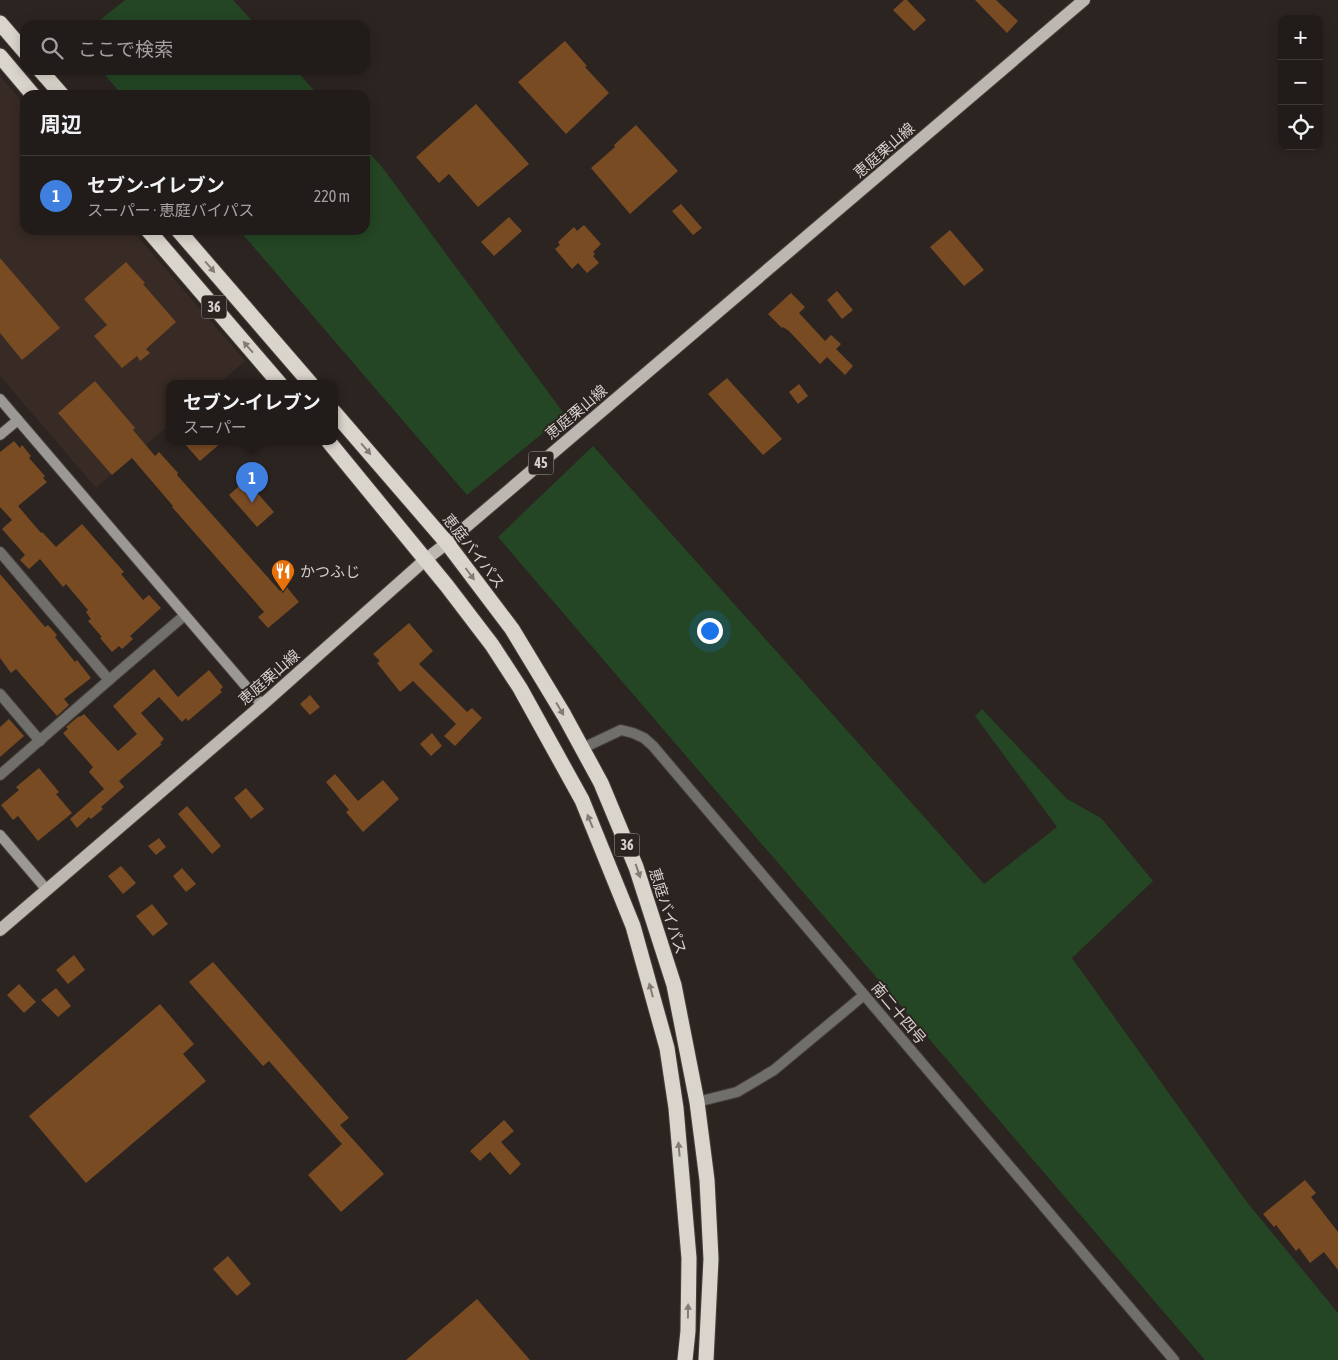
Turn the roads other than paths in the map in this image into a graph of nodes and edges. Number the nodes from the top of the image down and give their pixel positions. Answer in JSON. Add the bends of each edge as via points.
{"nodes":[{"id":1,"x":1084,"y":0,"type":"edge"},
{"id":2,"x":0,"y":23,"type":"edge"},
{"id":3,"x":20,"y":46,"type":"edge"},
{"id":4,"x":0,"y":56,"type":"edge"},
{"id":5,"x":44,"y":75,"type":"edge"},
{"id":6,"x":29,"y":90,"type":"edge"},
{"id":7,"x":58,"y":90,"type":"edge"},
{"id":8,"x":152,"y":235,"type":"edge"},
{"id":9,"x":182,"y":235,"type":"edge"},
{"id":10,"x":277,"y":380,"type":"edge"},
{"id":11,"x":308,"y":380,"type":"edge"},
{"id":12,"x":0,"y":399,"type":"edge"},
{"id":13,"x":338,"y":417,"type":"edge"},
{"id":14,"x":18,"y":420,"type":"junction"},
{"id":15,"x":0,"y":434,"type":"edge"},
{"id":16,"x":331,"y":445,"type":"edge"},
{"id":17,"x":447,"y":543,"type":"junction"},
{"id":18,"x":0,"y":552,"type":"edge"},
{"id":19,"x":425,"y":560,"type":"junction"},
{"id":20,"x":185,"y":615,"type":"junction"},
{"id":21,"x":109,"y":680,"type":"junction"},
{"id":22,"x":0,"y":694,"type":"edge"},
{"id":23,"x":262,"y":706,"type":"junction"},
{"id":24,"x":40,"y":741,"type":"junction"},
{"id":25,"x":583,"y":748,"type":"junction"},
{"id":26,"x":0,"y":776,"type":"edge"},
{"id":27,"x":0,"y":835,"type":"edge"},
{"id":28,"x":47,"y":890,"type":"junction"},
{"id":29,"x":0,"y":930,"type":"edge"},
{"id":30,"x":864,"y":995,"type":"junction"},
{"id":31,"x":698,"y":1102,"type":"junction"},
{"id":32,"x":685,"y":1360,"type":"edge"},
{"id":33,"x":706,"y":1360,"type":"edge"},
{"id":34,"x":1174,"y":1360,"type":"edge"}],
"edges":[{"from":1,"to":17,"type":"main road","name":"恵庭栗山線","number":"45"},
{"from":2,"to":3,"type":"highway"},
{"from":4,"to":6,"type":"highway"},
{"from":5,"to":7,"type":"highway"},
{"from":10,"to":8,"type":"highway","number":"36","one_way":true},
{"from":9,"to":11,"type":"highway","number":"36","one_way":true},
{"from":12,"to":14,"type":"street"},
{"from":13,"to":17,"type":"highway","name":"恵庭バイパス","number":"36","one_way":true},
{"from":14,"to":15,"type":"street"},
{"from":14,"to":20,"type":"street"},
{"from":16,"to":19,"type":"highway","number":"36"},
{"from":17,"to":19,"type":"main road","name":"恵庭栗山線","number":"45"},
{"from":17,"to":25,"type":"highway","name":"恵庭バイパス","number":"36","one_way":true,"via":[[512,629]]},
{"from":18,"to":21,"type":"street"},
{"from":19,"to":23,"type":"main road","name":"恵庭栗山線","number":"45"},
{"from":32,"to":19,"type":"highway","number":"36","one_way":true,"via":[[688,1258],[676,1108],[667,1048],[633,926],[582,800],[520,688],[492,645]]},
{"from":20,"to":21,"type":"street"},
{"from":20,"to":23,"type":"street"},
{"from":21,"to":24,"type":"street"},
{"from":22,"to":24,"type":"street"},
{"from":23,"to":28,"type":"main road","name":"恵庭栗山線","number":"45"},
{"from":24,"to":26,"type":"street"},
{"from":25,"to":30,"type":"street","name":"南二十四号","via":[[621,730],[644,738]]},
{"from":25,"to":31,"type":"highway","name":"恵庭バイパス","number":"36","one_way":true,"via":[[636,867],[674,985]]},
{"from":27,"to":28,"type":"street"},
{"from":28,"to":29,"type":"main road","name":"恵庭栗山線","number":"45"},
{"from":30,"to":31,"type":"street","via":[[774,1070],[737,1092]]},
{"from":30,"to":34,"type":"street","name":"南二十四号"},
{"from":31,"to":33,"type":"highway","name":"恵庭バイパス","number":"36","via":[[711,1259]]}]}
